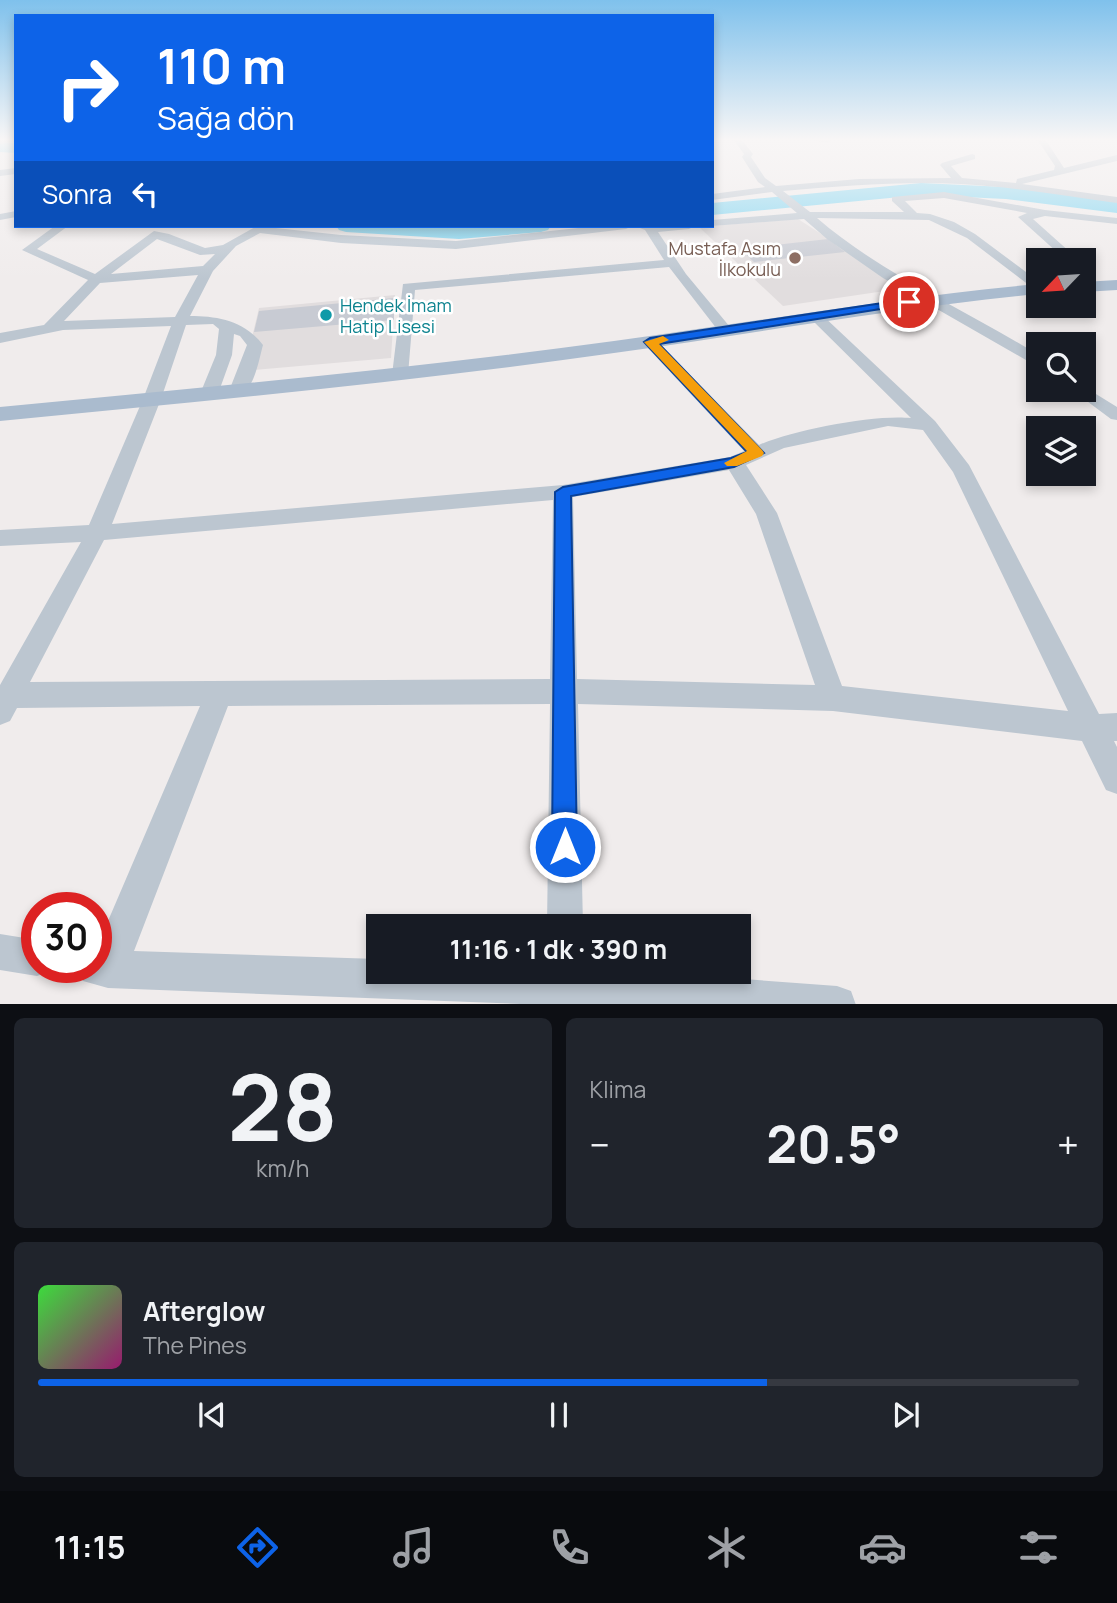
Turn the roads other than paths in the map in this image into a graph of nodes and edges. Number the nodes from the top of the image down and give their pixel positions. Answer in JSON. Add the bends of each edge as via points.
{"nodes":[{"id":1,"x":769,"y":186,"type":"edge"},
{"id":2,"x":827,"y":186,"type":"edge"},
{"id":3,"x":1017,"y":186,"type":"edge"},
{"id":4,"x":777,"y":192,"type":"junction"},
{"id":5,"x":714,"y":197,"type":"edge"},
{"id":6,"x":1117,"y":200,"type":"edge"},
{"id":7,"x":802,"y":211,"type":"junction"},
{"id":8,"x":1045,"y":213,"type":"junction"},
{"id":9,"x":954,"y":215,"type":"dead end"},
{"id":10,"x":915,"y":216,"type":"junction"},
{"id":11,"x":930,"y":218,"type":"junction"},
{"id":12,"x":1117,"y":221,"type":"edge"},
{"id":13,"x":714,"y":223,"type":"edge"},
{"id":14,"x":59,"y":228,"type":"edge"},
{"id":15,"x":253,"y":228,"type":"edge"},
{"id":16,"x":608,"y":228,"type":"edge"},
{"id":17,"x":644,"y":228,"type":"edge"},
{"id":18,"x":328,"y":238,"type":"junction"},
{"id":19,"x":226,"y":248,"type":"junction"},
{"id":20,"x":1059,"y":248,"type":"edge"},
{"id":21,"x":673,"y":263,"type":"junction"},
{"id":22,"x":207,"y":270,"type":"junction"},
{"id":23,"x":96,"y":279,"type":"junction"},
{"id":24,"x":1026,"y":280,"type":"edge"},
{"id":25,"x":1117,"y":285,"type":"edge"},
{"id":26,"x":1096,"y":286,"type":"edge"},
{"id":27,"x":1026,"y":290,"type":"edge"},
{"id":28,"x":932,"y":299,"type":"junction"},
{"id":29,"x":816,"y":317,"type":"junction"},
{"id":30,"x":180,"y":321,"type":"junction"},
{"id":31,"x":227,"y":327,"type":"junction"},
{"id":32,"x":49,"y":329,"type":"junction"},
{"id":33,"x":725,"y":330,"type":"junction"},
{"id":34,"x":0,"y":338,"type":"edge"},
{"id":35,"x":650,"y":342,"type":"junction"},
{"id":36,"x":1026,"y":354,"type":"edge"},
{"id":37,"x":400,"y":375,"type":"junction"},
{"id":38,"x":239,"y":391,"type":"junction"},
{"id":39,"x":209,"y":394,"type":"junction"},
{"id":40,"x":152,"y":399,"type":"junction"},
{"id":41,"x":1096,"y":401,"type":"edge"},
{"id":42,"x":0,"y":414,"type":"edge"},
{"id":43,"x":1117,"y":415,"type":"edge"},
{"id":44,"x":929,"y":425,"type":"junction"},
{"id":45,"x":745,"y":458,"type":"junction"},
{"id":46,"x":563,"y":492,"type":"junction"},
{"id":47,"x":97,"y":533,"type":"junction"},
{"id":48,"x":0,"y":538,"type":"edge"},
{"id":49,"x":564,"y":691,"type":"junction"},
{"id":50,"x":219,"y":693,"type":"junction"},
{"id":51,"x":833,"y":698,"type":"junction"},
{"id":52,"x":6,"y":704,"type":"edge"},
{"id":53,"x":1105,"y":728,"type":"edge"},
{"id":54,"x":1117,"y":779,"type":"edge"},
{"id":55,"x":565,"y":914,"type":"edge"},
{"id":56,"x":112,"y":945,"type":"edge"},
{"id":57,"x":0,"y":952,"type":"edge"},
{"id":58,"x":21,"y":955,"type":"edge"},
{"id":59,"x":112,"y":969,"type":"edge"},
{"id":60,"x":565,"y":987,"type":"edge"},
{"id":61,"x":837,"y":1004,"type":"edge"}],
"edges":[{"from":1,"to":4,"type":"street"},
{"from":2,"to":4,"type":"street"},
{"from":3,"to":6,"type":"street"},
{"from":4,"to":5,"type":"street"},
{"from":4,"to":7,"type":"street"},
{"from":7,"to":10,"type":"street"},
{"from":7,"to":13,"type":"street"},
{"from":7,"to":28,"type":"street","via":[[824,231]]},
{"from":8,"to":10,"type":"street","via":[[944,195],[896,199]]},
{"from":8,"to":12,"type":"street"},
{"from":8,"to":20,"type":"street","via":[[1024,217]]},
{"from":9,"to":11,"type":"street"},
{"from":10,"to":11,"type":"street"},
{"from":11,"to":24,"type":"street","via":[[971,236]]},
{"from":14,"to":23,"type":"street","via":[[27,250]]},
{"from":15,"to":18,"type":"street"},
{"from":15,"to":19,"type":"street"},
{"from":16,"to":18,"type":"street","via":[[456,245]]},
{"from":17,"to":21,"type":"street"},
{"from":18,"to":19,"type":"street"},
{"from":19,"to":22,"type":"street"},
{"from":19,"to":23,"type":"street","via":[[204,251],[154,235]]},
{"from":21,"to":33,"type":"street"},
{"from":21,"to":37,"type":"street","via":[[408,287]]},
{"from":22,"to":23,"type":"street"},
{"from":22,"to":30,"type":"street"},
{"from":23,"to":32,"type":"street"},
{"from":25,"to":26,"type":"main road"},
{"from":27,"to":28,"type":"main road"},
{"from":28,"to":29,"type":"main road"},
{"from":28,"to":36,"type":"street"},
{"from":29,"to":33,"type":"main road"},
{"from":29,"to":44,"type":"street"},
{"from":30,"to":31,"type":"street","via":[[216,320]]},
{"from":30,"to":32,"type":"street"},
{"from":30,"to":40,"type":"street"},
{"from":31,"to":38,"type":"street","via":[[245,333],[255,345]]},
{"from":31,"to":39,"type":"street","via":[[224,355]]},
{"from":32,"to":34,"type":"street"},
{"from":33,"to":35,"type":"main road"},
{"from":35,"to":37,"type":"main road"},
{"from":35,"to":45,"type":"street"},
{"from":37,"to":38,"type":"main road"},
{"from":38,"to":39,"type":"main road"},
{"from":39,"to":40,"type":"main road"},
{"from":40,"to":42,"type":"main road"},
{"from":40,"to":47,"type":"street"},
{"from":41,"to":43,"type":"street"},
{"from":44,"to":45,"type":"street","via":[[888,421],[779,443]]},
{"from":44,"to":53,"type":"street","via":[[962,470]]},
{"from":45,"to":46,"type":"street"},
{"from":45,"to":51,"type":"street"},
{"from":46,"to":47,"type":"street"},
{"from":46,"to":49,"type":"street"},
{"from":47,"to":48,"type":"street"},
{"from":47,"to":52,"type":"street"},
{"from":49,"to":50,"type":"street"},
{"from":49,"to":51,"type":"street"},
{"from":49,"to":55,"type":"street"},
{"from":50,"to":52,"type":"street"},
{"from":50,"to":56,"type":"street"},
{"from":51,"to":53,"type":"street"},
{"from":53,"to":54,"type":"street"},
{"from":57,"to":58,"type":"street"},
{"from":59,"to":60,"type":"street"},
{"from":60,"to":61,"type":"street"}]}
